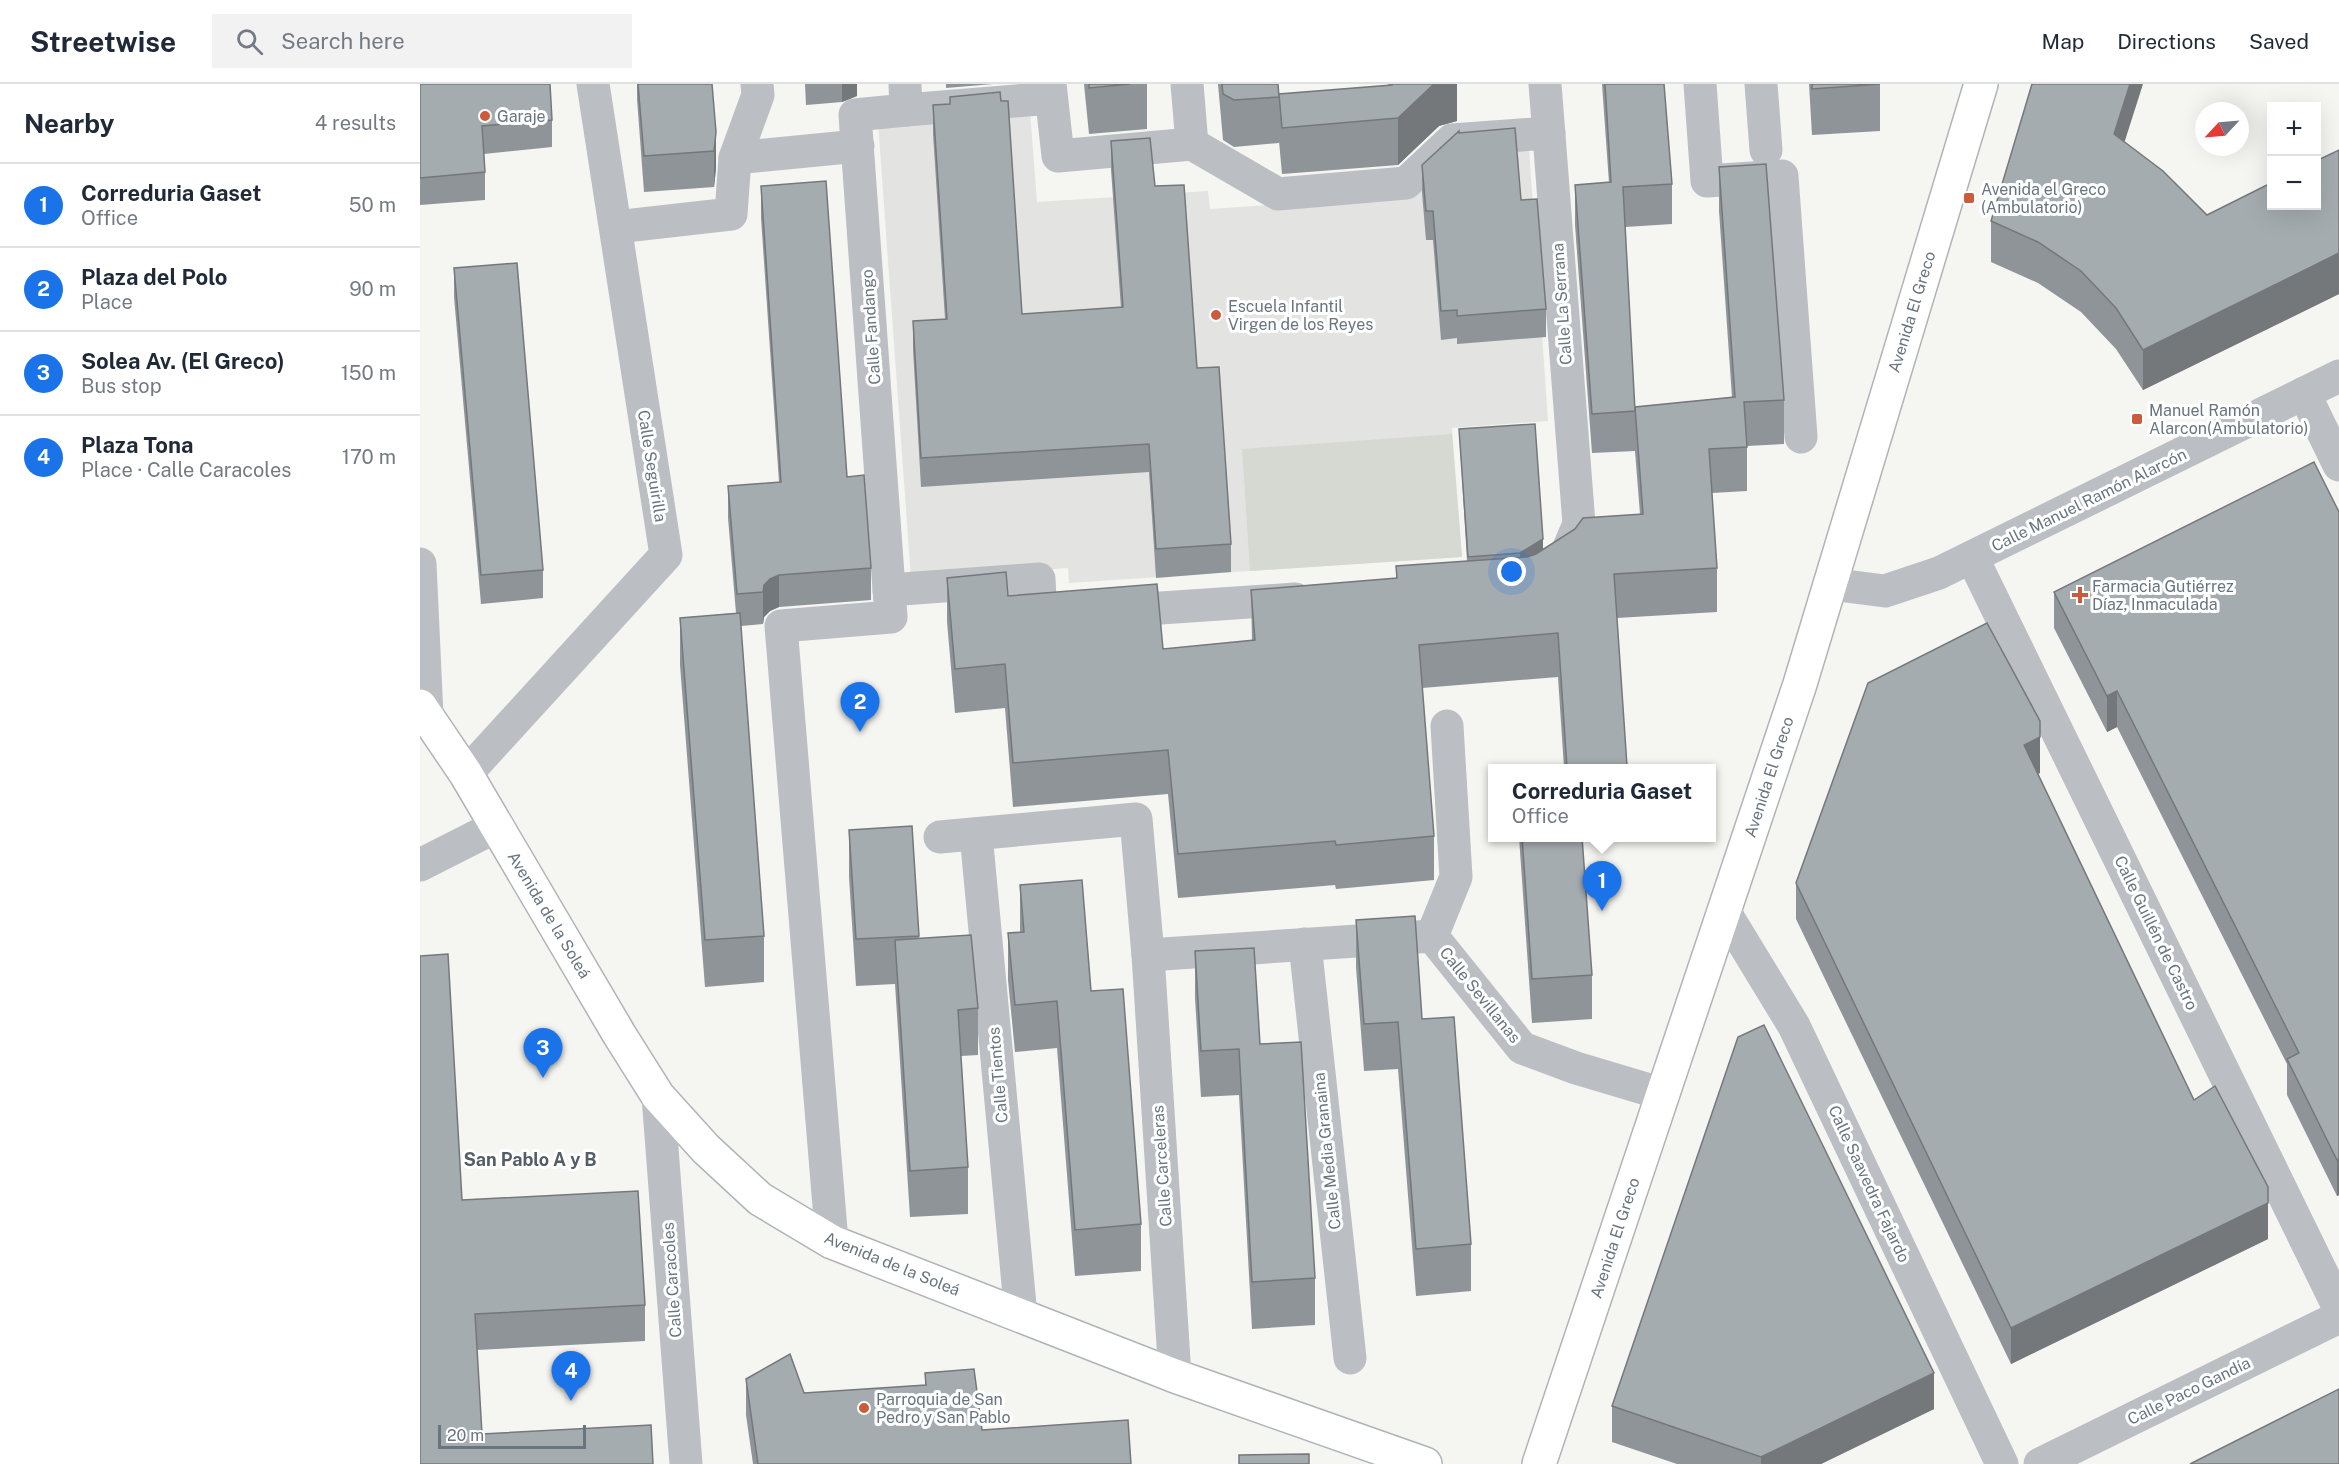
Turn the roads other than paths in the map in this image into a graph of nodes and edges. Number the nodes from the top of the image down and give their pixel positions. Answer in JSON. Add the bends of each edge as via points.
{"nodes":[{"id":1,"x":593,"y":84,"type":"edge"},
{"id":2,"x":1187,"y":84,"type":"edge"},
{"id":3,"x":1545,"y":84,"type":"edge"},
{"id":4,"x":1700,"y":84,"type":"edge"},
{"id":5,"x":1761,"y":84,"type":"edge"},
{"id":6,"x":1981,"y":84,"type":"edge"},
{"id":7,"x":757,"y":89,"type":"edge"},
{"id":8,"x":1050,"y":91,"type":"edge"},
{"id":9,"x":906,"y":97,"type":"edge"},
{"id":10,"x":1549,"y":134,"type":"junction"},
{"id":11,"x":1191,"y":144,"type":"junction"},
{"id":12,"x":858,"y":146,"type":"junction"},
{"id":13,"x":1766,"y":150,"type":"dead end"},
{"id":14,"x":735,"y":158,"type":"junction"},
{"id":15,"x":616,"y":227,"type":"junction"},
{"id":16,"x":2339,"y":376,"type":"edge"},
{"id":17,"x":2304,"y":393,"type":"junction"},
{"id":18,"x":1801,"y":437,"type":"dead end"},
{"id":19,"x":2339,"y":465,"type":"edge"},
{"id":20,"x":1972,"y":557,"type":"junction"},
{"id":21,"x":420,"y":564,"type":"edge"},
{"id":22,"x":1535,"y":576,"type":"edge"},
{"id":23,"x":1830,"y":584,"type":"junction"},
{"id":24,"x":1325,"y":597,"type":"edge"},
{"id":25,"x":890,"y":604,"type":"junction"},
{"id":26,"x":423,"y":711,"type":"edge"},
{"id":27,"x":1447,"y":726,"type":"dead end"},
{"id":28,"x":466,"y":774,"type":"junction"},
{"id":29,"x":497,"y":826,"type":"junction"},
{"id":30,"x":976,"y":834,"type":"junction"},
{"id":31,"x":940,"y":837,"type":"dead end"},
{"id":32,"x":420,"y":865,"type":"edge"},
{"id":33,"x":1724,"y":911,"type":"junction"},
{"id":34,"x":1432,"y":936,"type":"junction"},
{"id":35,"x":1305,"y":944,"type":"junction"},
{"id":36,"x":1148,"y":956,"type":"junction"},
{"id":37,"x":1663,"y":1094,"type":"junction"},
{"id":38,"x":658,"y":1096,"type":"junction"},
{"id":39,"x":832,"y":1242,"type":"junction"},
{"id":40,"x":2339,"y":1308,"type":"edge"},
{"id":41,"x":1021,"y":1316,"type":"junction"},
{"id":42,"x":2339,"y":1317,"type":"edge"},
{"id":43,"x":1350,"y":1358,"type":"dead end"},
{"id":44,"x":1175,"y":1376,"type":"junction"},
{"id":45,"x":686,"y":1464,"type":"edge"},
{"id":46,"x":1425,"y":1464,"type":"edge"},
{"id":47,"x":1539,"y":1464,"type":"edge"},
{"id":48,"x":2002,"y":1464,"type":"edge"},
{"id":49,"x":2040,"y":1464,"type":"edge"}],
"edges":[{"from":1,"to":15,"type":"street","name":"Calle Seguirilla"},
{"from":2,"to":11,"type":"street"},
{"from":3,"to":10,"type":"street","name":"Calle La Serrana"},
{"from":4,"to":18,"type":"street","via":[[1707,181],[1782,176]]},
{"from":5,"to":13,"type":"street"},
{"from":6,"to":23,"type":"main road","name":"Avenida El Greco"},
{"from":7,"to":14,"type":"street"},
{"from":8,"to":9,"type":"street"},
{"from":8,"to":11,"type":"street","via":[[1058,156]]},
{"from":9,"to":12,"type":"street","name":"Calle Fandango","via":[[855,114]]},
{"from":10,"to":11,"type":"street","via":[[1452,140],[1406,183],[1278,194]]},
{"from":10,"to":22,"type":"street","name":"Calle La Serrana","via":[[1579,524],[1564,557]]},
{"from":12,"to":14,"type":"street"},
{"from":12,"to":25,"type":"street","name":"Calle Fandango"},
{"from":14,"to":15,"type":"street","via":[[731,214]]},
{"from":15,"to":28,"type":"street","name":"Calle Seguirilla","via":[[666,555]]},
{"from":16,"to":17,"type":"street","name":"Calle Manuel Ramón Alarcón"},
{"from":17,"to":19,"type":"street"},
{"from":17,"to":20,"type":"street","name":"Calle Manuel Ramón Alarcón"},
{"from":20,"to":23,"type":"street","name":"Calle Manuel Ramón Alarcón","via":[[1885,591]]},
{"from":20,"to":40,"type":"street","name":"Calle Guillén de Castro"},
{"from":21,"to":26,"type":"street"},
{"from":23,"to":33,"type":"main road","name":"Avenida El Greco"},
{"from":24,"to":25,"type":"street","via":[[1041,617],[1039,579]]},
{"from":25,"to":39,"type":"street","via":[[781,626]]},
{"from":26,"to":28,"type":"main road","name":"Avenida de la Soleá"},
{"from":27,"to":34,"type":"street","via":[[1456,877]]},
{"from":28,"to":29,"type":"main road","name":"Avenida de la Soleá"},
{"from":29,"to":32,"type":"street"},
{"from":29,"to":38,"type":"main road","name":"Avenida de la Soleá"},
{"from":30,"to":31,"type":"street"},
{"from":30,"to":36,"type":"street","name":"Calle Carceleras","via":[[1136,819]]},
{"from":30,"to":41,"type":"street","name":"Calle Tientos"},
{"from":33,"to":37,"type":"main road","name":"Avenida El Greco"},
{"from":33,"to":48,"type":"street","name":"Calle Saavedra Fajardo","via":[[1794,1026]]},
{"from":34,"to":35,"type":"street","name":"Calle Sevillanas"},
{"from":34,"to":37,"type":"street","name":"Calle Sevillanas","via":[[1522,1048]]},
{"from":35,"to":36,"type":"street","name":"Calle Sevillanas"},
{"from":35,"to":43,"type":"street","name":"Calle Media Granaina"},
{"from":36,"to":44,"type":"street","name":"Calle Carceleras"},
{"from":37,"to":47,"type":"main road","name":"Avenida El Greco"},
{"from":38,"to":39,"type":"main road","name":"Avenida de la Soleá","via":[[706,1149],[760,1199]]},
{"from":38,"to":45,"type":"street","name":"Calle Caracoles"},
{"from":39,"to":41,"type":"main road","name":"Avenida de la Soleá"},
{"from":41,"to":44,"type":"main road","name":"Avenida de la Soleá"},
{"from":42,"to":49,"type":"street","name":"Calle Paco Gandía"},
{"from":44,"to":46,"type":"main road","name":"Avenida de la Soleá"}]}
